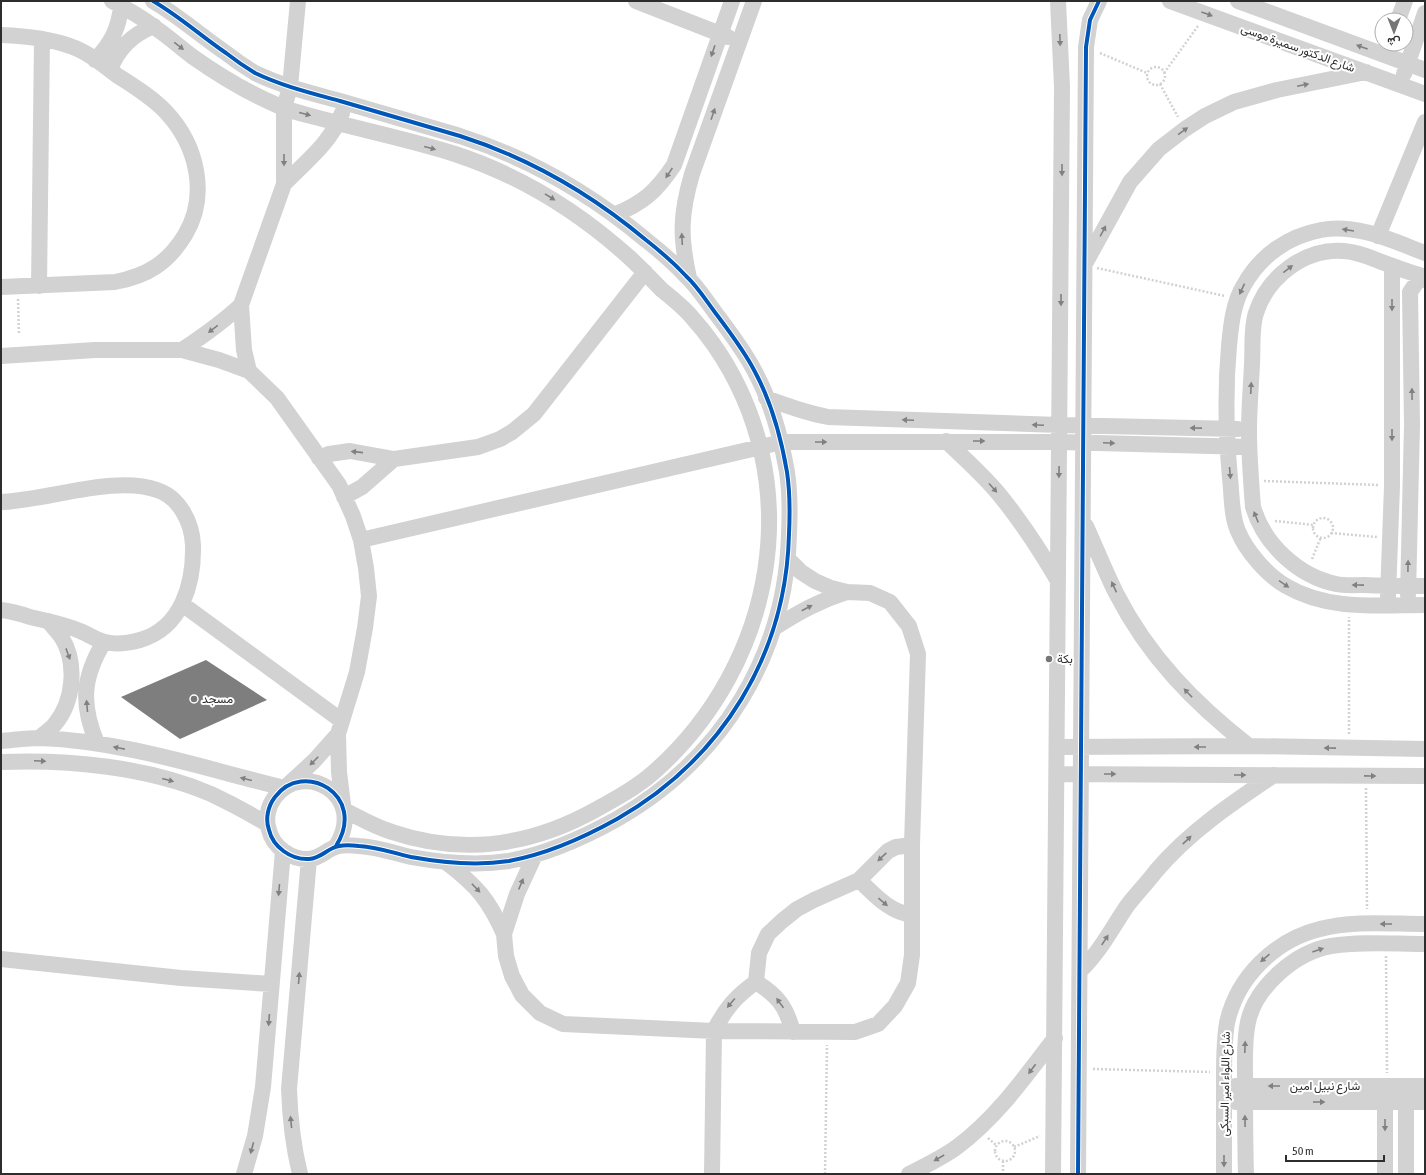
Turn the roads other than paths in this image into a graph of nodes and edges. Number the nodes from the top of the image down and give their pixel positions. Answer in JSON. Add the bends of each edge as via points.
{"nodes":[{"id":1,"x":153,"y":1,"type":"edge"},
{"id":2,"x":298,"y":1,"type":"edge"},
{"id":3,"x":636,"y":1,"type":"edge"},
{"id":4,"x":732,"y":1,"type":"edge"},
{"id":5,"x":754,"y":1,"type":"edge"},
{"id":6,"x":1058,"y":1,"type":"edge"},
{"id":7,"x":1099,"y":1,"type":"edge"},
{"id":8,"x":1170,"y":1,"type":"edge"},
{"id":9,"x":1238,"y":1,"type":"edge"},
{"id":10,"x":1405,"y":1,"type":"edge"},
{"id":11,"x":116,"y":3,"type":"edge"},
{"id":12,"x":1401,"y":12,"type":"edge"},
{"id":13,"x":1425,"y":13,"type":"edge"},
{"id":14,"x":154,"y":26,"type":"junction"},
{"id":15,"x":719,"y":33,"type":"junction"},
{"id":16,"x":1,"y":35,"type":"edge"},
{"id":17,"x":42,"y":40,"type":"junction"},
{"id":18,"x":739,"y":40,"type":"junction"},
{"id":19,"x":1374,"y":45,"type":"edge"},
{"id":20,"x":1387,"y":52,"type":"edge"},
{"id":21,"x":1391,"y":52,"type":"edge"},
{"id":22,"x":95,"y":60,"type":"junction"},
{"id":23,"x":1408,"y":64,"type":"junction"},
{"id":24,"x":110,"y":70,"type":"junction"},
{"id":25,"x":1425,"y":70,"type":"edge"},
{"id":26,"x":1372,"y":75,"type":"junction"},
{"id":27,"x":1401,"y":85,"type":"junction"},
{"id":28,"x":290,"y":87,"type":"junction"},
{"id":29,"x":1425,"y":94,"type":"edge"},
{"id":30,"x":346,"y":103,"type":"junction"},
{"id":31,"x":284,"y":108,"type":"junction"},
{"id":32,"x":1425,"y":122,"type":"edge"},
{"id":33,"x":338,"y":123,"type":"junction"},
{"id":34,"x":284,"y":184,"type":"junction"},
{"id":35,"x":614,"y":215,"type":"junction"},
{"id":36,"x":1378,"y":236,"type":"junction"},
{"id":37,"x":1425,"y":253,"type":"edge"},
{"id":38,"x":1085,"y":265,"type":"junction"},
{"id":39,"x":1392,"y":266,"type":"junction"},
{"id":40,"x":645,"y":272,"type":"junction"},
{"id":41,"x":685,"y":274,"type":"junction"},
{"id":42,"x":1425,"y":278,"type":"edge"},
{"id":43,"x":39,"y":286,"type":"junction"},
{"id":44,"x":1,"y":287,"type":"edge"},
{"id":45,"x":662,"y":290,"type":"junction"},
{"id":46,"x":241,"y":305,"type":"junction"},
{"id":47,"x":182,"y":350,"type":"junction"},
{"id":48,"x":1,"y":356,"type":"edge"},
{"id":49,"x":249,"y":371,"type":"junction"},
{"id":50,"x":766,"y":398,"type":"junction"},
{"id":51,"x":1059,"y":425,"type":"junction"},
{"id":52,"x":1419,"y":425,"type":"edge"},
{"id":53,"x":1084,"y":426,"type":"junction"},
{"id":54,"x":1227,"y":429,"type":"junction"},
{"id":55,"x":1249,"y":429,"type":"junction"},
{"id":56,"x":946,"y":441,"type":"junction"},
{"id":57,"x":782,"y":442,"type":"junction"},
{"id":58,"x":1059,"y":442,"type":"junction"},
{"id":59,"x":1084,"y":442,"type":"junction"},
{"id":60,"x":1418,"y":444,"type":"edge"},
{"id":61,"x":1228,"y":446,"type":"junction"},
{"id":62,"x":1250,"y":446,"type":"junction"},
{"id":63,"x":761,"y":447,"type":"junction"},
{"id":64,"x":319,"y":458,"type":"junction"},
{"id":65,"x":394,"y":459,"type":"junction"},
{"id":66,"x":344,"y":497,"type":"junction"},
{"id":67,"x":1,"y":502,"type":"edge"},
{"id":68,"x":1083,"y":518,"type":"junction"},
{"id":69,"x":361,"y":540,"type":"junction"},
{"id":70,"x":789,"y":560,"type":"junction"},
{"id":71,"x":1058,"y":581,"type":"junction"},
{"id":72,"x":1388,"y":586,"type":"junction"},
{"id":73,"x":1408,"y":586,"type":"junction"},
{"id":74,"x":1425,"y":586,"type":"edge"},
{"id":75,"x":847,"y":592,"type":"junction"},
{"id":76,"x":182,"y":604,"type":"junction"},
{"id":77,"x":1388,"y":605,"type":"junction"},
{"id":78,"x":1407,"y":605,"type":"junction"},
{"id":79,"x":1425,"y":605,"type":"edge"},
{"id":80,"x":1,"y":610,"type":"edge"},
{"id":81,"x":48,"y":621,"type":"junction"},
{"id":82,"x":774,"y":628,"type":"junction"},
{"id":83,"x":104,"y":642,"type":"junction"},
{"id":84,"x":79,"y":684,"type":"junction"},
{"id":85,"x":340,"y":728,"type":"junction"},
{"id":86,"x":39,"y":738,"type":"junction"},
{"id":87,"x":1,"y":741,"type":"edge"},
{"id":88,"x":97,"y":743,"type":"junction"},
{"id":89,"x":1249,"y":746,"type":"junction"},
{"id":90,"x":1057,"y":747,"type":"junction"},
{"id":91,"x":1082,"y":748,"type":"junction"},
{"id":92,"x":1425,"y":749,"type":"edge"},
{"id":93,"x":1,"y":762,"type":"edge"},
{"id":94,"x":1057,"y":774,"type":"junction"},
{"id":95,"x":1082,"y":774,"type":"junction"},
{"id":96,"x":1274,"y":775,"type":"junction"},
{"id":97,"x":1425,"y":776,"type":"edge"},
{"id":98,"x":286,"y":787,"type":"junction"},
{"id":99,"x":343,"y":808,"type":"junction"},
{"id":100,"x":267,"y":824,"type":"junction"},
{"id":101,"x":912,"y":845,"type":"junction"},
{"id":102,"x":336,"y":846,"type":"junction"},
{"id":103,"x":283,"y":851,"type":"junction"},
{"id":104,"x":535,"y":855,"type":"junction"},
{"id":105,"x":309,"y":859,"type":"junction"},
{"id":106,"x":447,"y":863,"type":"junction"},
{"id":107,"x":859,"y":880,"type":"junction"},
{"id":108,"x":912,"y":915,"type":"junction"},
{"id":109,"x":1425,"y":924,"type":"edge"},
{"id":110,"x":504,"y":934,"type":"junction"},
{"id":111,"x":1425,"y":944,"type":"edge"},
{"id":112,"x":1,"y":959,"type":"edge"},
{"id":113,"x":1081,"y":970,"type":"junction"},
{"id":114,"x":756,"y":982,"type":"junction"},
{"id":115,"x":271,"y":984,"type":"junction"},
{"id":116,"x":714,"y":1031,"type":"junction"},
{"id":117,"x":793,"y":1032,"type":"junction"},
{"id":118,"x":1055,"y":1038,"type":"junction"},
{"id":119,"x":1224,"y":1079,"type":"junction"},
{"id":120,"x":1245,"y":1086,"type":"junction"},
{"id":121,"x":1386,"y":1086,"type":"junction"},
{"id":122,"x":1406,"y":1086,"type":"junction"},
{"id":123,"x":1425,"y":1086,"type":"edge"},
{"id":124,"x":1224,"y":1102,"type":"junction"},
{"id":125,"x":1245,"y":1102,"type":"junction"},
{"id":126,"x":1385,"y":1102,"type":"junction"},
{"id":127,"x":1406,"y":1102,"type":"junction"},
{"id":128,"x":1425,"y":1102,"type":"edge"},
{"id":129,"x":244,"y":1174,"type":"edge"},
{"id":130,"x":300,"y":1174,"type":"edge"},
{"id":131,"x":712,"y":1174,"type":"edge"},
{"id":132,"x":909,"y":1174,"type":"edge"},
{"id":133,"x":1053,"y":1174,"type":"edge"},
{"id":134,"x":1078,"y":1174,"type":"edge"},
{"id":135,"x":1224,"y":1174,"type":"edge"},
{"id":136,"x":1246,"y":1174,"type":"edge"},
{"id":137,"x":1384,"y":1174,"type":"edge"},
{"id":138,"x":1406,"y":1174,"type":"edge"}],
"edges":[{"from":1,"to":28,"type":"street","via":[[252,71]]},
{"from":2,"to":28,"type":"street"},
{"from":3,"to":15,"type":"street"},
{"from":4,"to":15,"type":"street"},
{"from":5,"to":18,"type":"street"},
{"from":6,"to":51,"type":"street","one_way":true,"via":[[1062,87]]},
{"from":7,"to":38,"type":"street","via":[[1090,20],[1086,47]]},
{"from":8,"to":26,"type":"street","name":"شارع الدكتور سميرة موسى","one_way":true},
{"from":19,"to":9,"type":"street","name":"شارع الدكتور سميرة موسى","one_way":true},
{"from":10,"to":12,"type":"street"},
{"from":11,"to":14,"type":"street"},
{"from":11,"to":22,"type":"street","via":[[118,26],[109,45]]},
{"from":13,"to":23,"type":"street"},
{"from":14,"to":24,"type":"street","via":[[127,43],[117,55]]},
{"from":14,"to":31,"type":"street","one_way":true,"via":[[194,58],[243,89]]},
{"from":15,"to":18,"type":"street"},
{"from":15,"to":35,"type":"street","one_way":true,"via":[[674,165],[663,182],[649,196]]},
{"from":16,"to":17,"type":"street"},
{"from":17,"to":22,"type":"street","via":[[70,46]]},
{"from":17,"to":43,"type":"street"},
{"from":41,"to":18,"type":"street","one_way":true,"via":[[682,226],[685,200]]},
{"from":20,"to":26,"type":"street"},
{"from":21,"to":23,"type":"street","name":"شارع الدكتور سميرة موسى"},
{"from":22,"to":24,"type":"street"},
{"from":23,"to":25,"type":"street","name":"شارع الدكتور سميرة موسى"},
{"from":23,"to":27,"type":"street"},
{"from":24,"to":43,"type":"street","via":[[155,102],[176,124],[184,138],[194,161],[198,186],[198,198],[192,221],[176,248],[160,265],[146,273],[115,282]]},
{"from":26,"to":27,"type":"street","name":"شارع الدكتور سميرة موسى"},
{"from":38,"to":26,"type":"street","one_way":true,"via":[[1130,182],[1159,149],[1185,129],[1234,102],[1277,90]]},
{"from":27,"to":29,"type":"street","name":"شارع الدكتور سميرة موسى"},
{"from":28,"to":30,"type":"street"},
{"from":28,"to":31,"type":"street"},
{"from":30,"to":33,"type":"street"},
{"from":30,"to":35,"type":"street","via":[[497,149],[544,170]]},
{"from":31,"to":33,"type":"street","one_way":true},
{"from":31,"to":34,"type":"street","one_way":true},
{"from":32,"to":36,"type":"street"},
{"from":33,"to":34,"type":"street","via":[[330,138]]},
{"from":33,"to":40,"type":"street","one_way":true,"via":[[454,154],[534,188],[569,209]]},
{"from":34,"to":46,"type":"street"},
{"from":35,"to":41,"type":"street"},
{"from":36,"to":37,"type":"street"},
{"from":36,"to":54,"type":"street","one_way":true,"via":[[1341,229],[1322,229],[1286,242],[1255,268],[1237,299],[1231,326],[1226,386]]},
{"from":38,"to":53,"type":"street"},
{"from":39,"to":42,"type":"street"},
{"from":55,"to":39,"type":"street","one_way":true,"via":[[1256,314],[1262,297],[1274,282],[1297,262],[1312,255],[1328,252],[1360,254]]},
{"from":39,"to":72,"type":"street","one_way":true,"via":[[1392,486]]},
{"from":40,"to":45,"type":"street"},
{"from":40,"to":65,"type":"street","via":[[534,414],[523,424],[500,439],[478,446]]},
{"from":41,"to":45,"type":"street"},
{"from":41,"to":50,"type":"street","via":[[729,330],[755,371]]},
{"from":52,"to":42,"type":"street","one_way":true,"via":[[1410,292],[1417,282]]},
{"from":43,"to":44,"type":"street"},
{"from":45,"to":63,"type":"street","via":[[690,314],[714,346],[748,407]]},
{"from":46,"to":47,"type":"street","one_way":true,"via":[[223,322]]},
{"from":46,"to":49,"type":"street"},
{"from":47,"to":48,"type":"street","via":[[95,350]]},
{"from":47,"to":49,"type":"street"},
{"from":49,"to":64,"type":"street","via":[[277,398]]},
{"from":51,"to":50,"type":"street","one_way":true,"via":[[828,417],[807,413]]},
{"from":50,"to":57,"type":"street"},
{"from":51,"to":53,"type":"street"},
{"from":51,"to":58,"type":"street"},
{"from":52,"to":60,"type":"street"},
{"from":54,"to":53,"type":"street","one_way":true},
{"from":53,"to":59,"type":"street"},
{"from":54,"to":55,"type":"street"},
{"from":54,"to":61,"type":"street"},
{"from":55,"to":62,"type":"street"},
{"from":57,"to":56,"type":"street","one_way":true},
{"from":56,"to":58,"type":"street","one_way":true},
{"from":56,"to":71,"type":"street","one_way":true,"via":[[1010,509],[1040,550]]},
{"from":57,"to":63,"type":"street"},
{"from":57,"to":70,"type":"street","via":[[788,483]]},
{"from":58,"to":59,"type":"street"},
{"from":58,"to":71,"type":"street","one_way":true},
{"from":59,"to":61,"type":"street","one_way":true},
{"from":59,"to":68,"type":"street"},
{"from":73,"to":60,"type":"street","one_way":true},
{"from":61,"to":62,"type":"street"},
{"from":61,"to":77,"type":"street","one_way":true,"via":[[1233,514],[1238,531],[1246,546],[1266,570],[1286,586],[1311,598],[1349,604]]},
{"from":72,"to":62,"type":"street","one_way":true,"via":[[1337,585],[1314,577],[1276,548],[1256,518],[1253,507]]},
{"from":63,"to":69,"type":"street"},
{"from":63,"to":99,"type":"street","via":[[768,486],[770,523],[767,561],[755,618],[731,674],[709,711],[682,744],[652,774],[620,796],[551,831],[498,844],[471,846],[418,839],[380,827]]},
{"from":65,"to":64,"type":"street","one_way":true,"via":[[350,451]]},
{"from":64,"to":66,"type":"street","via":[[339,485]]},
{"from":65,"to":66,"type":"street","via":[[362,487]]},
{"from":66,"to":69,"type":"street"},
{"from":67,"to":76,"type":"street","via":[[99,487],[138,485],[158,490],[175,502],[187,518],[192,538],[193,561],[190,583]]},
{"from":89,"to":68,"type":"street","one_way":true,"via":[[1192,698],[1161,662],[1137,629],[1117,594]]},
{"from":68,"to":91,"type":"street"},
{"from":69,"to":85,"type":"street","via":[[369,596],[357,672]]},
{"from":70,"to":75,"type":"street","via":[[801,572],[816,581]]},
{"from":70,"to":82,"type":"street"},
{"from":71,"to":90,"type":"street"},
{"from":72,"to":73,"type":"street"},
{"from":72,"to":77,"type":"street"},
{"from":73,"to":74,"type":"street"},
{"from":73,"to":78,"type":"street"},
{"from":82,"to":75,"type":"street","one_way":true,"via":[[809,606]]},
{"from":75,"to":101,"type":"street","via":[[870,593],[890,602],[908,626],[918,654]]},
{"from":76,"to":83,"type":"street","via":[[170,623],[151,637],[128,644]]},
{"from":76,"to":85,"type":"street"},
{"from":77,"to":78,"type":"street"},
{"from":78,"to":79,"type":"street"},
{"from":80,"to":81,"type":"street"},
{"from":81,"to":83,"type":"street","via":[[78,630]]},
{"from":81,"to":84,"type":"street","one_way":true,"via":[[62,639]]},
{"from":82,"to":104,"type":"street","via":[[749,688],[724,725],[696,758],[663,788],[632,810],[598,830]]},
{"from":83,"to":84,"type":"street"},
{"from":84,"to":86,"type":"street","via":[[56,723]]},
{"from":88,"to":84,"type":"street","one_way":true},
{"from":85,"to":98,"type":"street","one_way":true,"via":[[314,762]]},
{"from":85,"to":99,"type":"street","via":[[339,772]]},
{"from":86,"to":87,"type":"street"},
{"from":86,"to":88,"type":"street"},
{"from":98,"to":88,"type":"street","one_way":true},
{"from":89,"to":91,"type":"street","one_way":true},
{"from":92,"to":89,"type":"street","one_way":true},
{"from":90,"to":91,"type":"street"},
{"from":90,"to":94,"type":"street"},
{"from":91,"to":95,"type":"street"},
{"from":93,"to":100,"type":"street","one_way":true,"via":[[84,764],[147,774],[209,794]]},
{"from":94,"to":95,"type":"street"},
{"from":94,"to":118,"type":"street"},
{"from":95,"to":96,"type":"street","one_way":true},
{"from":95,"to":113,"type":"street"},
{"from":96,"to":97,"type":"street","one_way":true},
{"from":113,"to":96,"type":"street","one_way":true,"via":[[1097,953],[1129,905],[1163,864],[1225,808]]},
{"from":98,"to":99,"type":"street","via":[[300,781],[326,786],[336,794]]},
{"from":98,"to":100,"type":"street","via":[[274,798],[268,810]]},
{"from":99,"to":102,"type":"street","via":[[345,822]]},
{"from":100,"to":103,"type":"street","via":[[275,844]]},
{"from":101,"to":107,"type":"street","one_way":true,"via":[[888,851]]},
{"from":101,"to":108,"type":"street"},
{"from":102,"to":105,"type":"street","via":[[324,855]]},
{"from":102,"to":106,"type":"street","via":[[383,849]]},
{"from":103,"to":105,"type":"street","via":[[295,857]]},
{"from":103,"to":115,"type":"street","one_way":true},
{"from":104,"to":106,"type":"street","via":[[484,863]]},
{"from":110,"to":104,"type":"street","one_way":true,"via":[[517,894]]},
{"from":130,"to":105,"type":"street","one_way":true,"via":[[292,1137],[289,1089]]},
{"from":106,"to":110,"type":"street","one_way":true,"via":[[482,894]]},
{"from":107,"to":108,"type":"street","one_way":true,"via":[[891,908]]},
{"from":107,"to":114,"type":"street","via":[[797,909],[768,934],[760,953]]},
{"from":108,"to":117,"type":"street","via":[[912,954],[908,983],[895,1006],[878,1024],[855,1032]]},
{"from":109,"to":119,"type":"street","name":"شارع اللواء امير السبكى","one_way":true,"via":[[1367,924],[1320,928],[1278,947],[1260,962],[1234,1000],[1227,1022],[1224,1045]]},
{"from":110,"to":116,"type":"street","via":[[506,956],[512,976],[522,995],[540,1013],[563,1024]]},
{"from":120,"to":111,"type":"street","name":"شارع اللواء امير السبكى","one_way":true,"via":[[1248,1021],[1257,1000],[1270,981],[1287,965],[1308,953],[1330,946]]},
{"from":112,"to":115,"type":"street","via":[[181,978]]},
{"from":113,"to":134,"type":"street"},
{"from":114,"to":116,"type":"street","one_way":true,"via":[[742,991],[731,1003]]},
{"from":117,"to":114,"type":"street","one_way":true,"via":[[780,1002],[769,990]]},
{"from":115,"to":129,"type":"street","one_way":true,"via":[[260,1112]]},
{"from":116,"to":117,"type":"street"},
{"from":116,"to":131,"type":"street"},
{"from":118,"to":132,"type":"street","one_way":true,"via":[[1008,1099],[978,1130],[956,1148]]},
{"from":118,"to":133,"type":"street"},
{"from":119,"to":120,"type":"street","name":"شارع نبيل امين"},
{"from":119,"to":124,"type":"street","name":"شارع اللواء امير السبكى"},
{"from":121,"to":120,"type":"street","name":"شارع نبيل امين","one_way":true},
{"from":120,"to":125,"type":"street","name":"شارع اللواء امير السبكى"},
{"from":121,"to":122,"type":"street","name":"شارع نبيل امين"},
{"from":121,"to":126,"type":"street"},
{"from":122,"to":123,"type":"street","name":"شارع نبيل امين"},
{"from":122,"to":127,"type":"street"},
{"from":124,"to":125,"type":"street","name":"شارع نبيل امين"},
{"from":124,"to":135,"type":"street","name":"شارع اللواء امير السبكى","one_way":true},
{"from":125,"to":126,"type":"street","name":"شارع نبيل امين","one_way":true},
{"from":136,"to":125,"type":"street","name":"شارع اللواء امير السبكى","one_way":true},
{"from":126,"to":127,"type":"street","name":"شارع نبيل امين"},
{"from":126,"to":137,"type":"street","one_way":true},
{"from":127,"to":128,"type":"street","name":"شارع نبيل امين"},
{"from":127,"to":138,"type":"street"}]}
